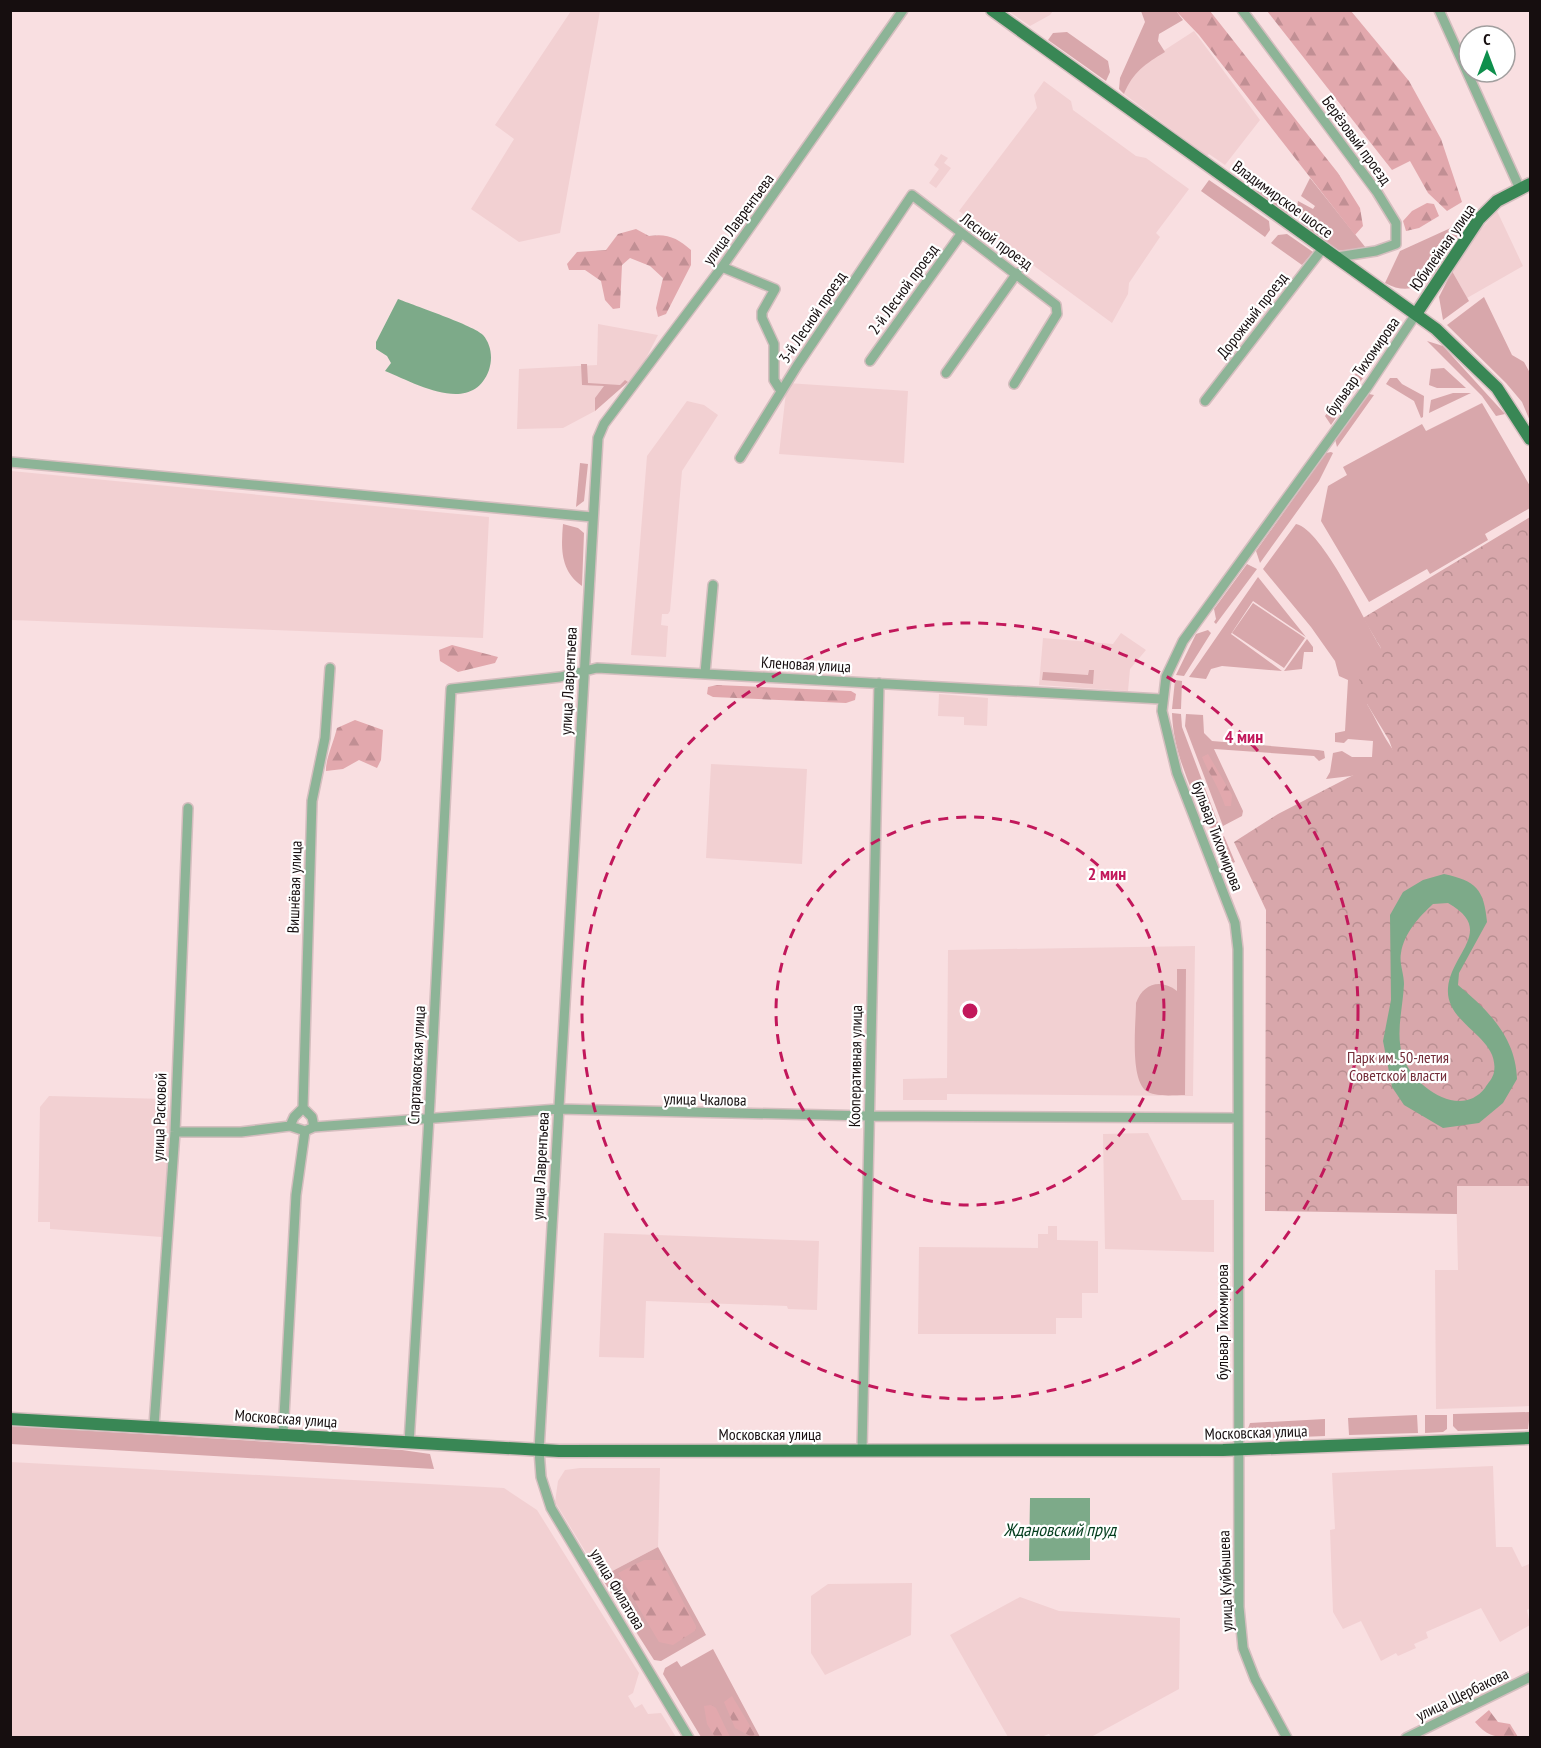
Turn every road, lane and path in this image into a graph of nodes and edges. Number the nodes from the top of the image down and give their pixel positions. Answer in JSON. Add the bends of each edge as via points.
{"nodes":[{"id":1,"x":903,"y":10,"type":"edge"},
{"id":2,"x":992,"y":10,"type":"edge"},
{"id":3,"x":1242,"y":10,"type":"edge"},
{"id":4,"x":1439,"y":10,"type":"edge"},
{"id":5,"x":1525,"y":187,"type":"edge"},
{"id":6,"x":912,"y":195,"type":"joint"},
{"id":7,"x":961,"y":234,"type":"junction"},
{"id":8,"x":1323,"y":248,"type":"junction"},
{"id":9,"x":1337,"y":257,"type":"junction"},
{"id":10,"x":722,"y":267,"type":"junction"},
{"id":11,"x":1017,"y":273,"type":"junction"},
{"id":12,"x":1416,"y":314,"type":"junction"},
{"id":13,"x":870,"y":361,"type":"dead end"},
{"id":14,"x":946,"y":373,"type":"dead end"},
{"id":15,"x":1014,"y":384,"type":"dead end"},
{"id":16,"x":781,"y":391,"type":"junction"},
{"id":17,"x":1205,"y":401,"type":"dead end"},
{"id":18,"x":1530,"y":439,"type":"edge"},
{"id":19,"x":740,"y":458,"type":"dead end"},
{"id":20,"x":10,"y":462,"type":"edge"},
{"id":21,"x":592,"y":517,"type":"junction"},
{"id":22,"x":713,"y":585,"type":"dead end"},
{"id":23,"x":330,"y":668,"type":"dead end"},
{"id":24,"x":583,"y":671,"type":"junction"},
{"id":25,"x":705,"y":673,"type":"junction"},
{"id":26,"x":879,"y":683,"type":"junction"},
{"id":27,"x":451,"y":689,"type":"joint"},
{"id":28,"x":1161,"y":699,"type":"junction"},
{"id":29,"x":188,"y":808,"type":"dead end"},
{"id":30,"x":303,"y":1108,"type":"junction"},
{"id":31,"x":558,"y":1110,"type":"junction"},
{"id":32,"x":869,"y":1116,"type":"junction"},
{"id":33,"x":1238,"y":1118,"type":"junction"},
{"id":34,"x":428,"y":1119,"type":"junction"},
{"id":35,"x":290,"y":1126,"type":"junction"},
{"id":36,"x":314,"y":1127,"type":"junction"},
{"id":37,"x":305,"y":1131,"type":"junction"},
{"id":38,"x":175,"y":1132,"type":"junction"},
{"id":39,"x":10,"y":1419,"type":"edge"},
{"id":40,"x":154,"y":1426,"type":"junction"},
{"id":41,"x":282,"y":1434,"type":"junction"},
{"id":42,"x":1530,"y":1438,"type":"edge"},
{"id":43,"x":409,"y":1443,"type":"junction"},
{"id":44,"x":1238,"y":1449,"type":"junction"},
{"id":45,"x":539,"y":1450,"type":"junction"},
{"id":46,"x":862,"y":1450,"type":"junction"},
{"id":47,"x":1530,"y":1677,"type":"edge"},
{"id":48,"x":689,"y":1737,"type":"edge"},
{"id":49,"x":1287,"y":1737,"type":"edge"},
{"id":50,"x":1406,"y":1737,"type":"edge"}],
"edges":[{"from":1,"to":10,"type":"street","name":"улица Лаврентьева"},
{"from":2,"to":8,"type":"main road","name":"Владимирское шоссе"},
{"from":3,"to":9,"type":"street","name":"Берёзовый проезд","via":[[1396,223],[1396,244]]},
{"from":4,"to":5,"type":"street"},
{"from":5,"to":12,"type":"main road","name":"Юбилейная улица","via":[[1497,201],[1479,219]]},
{"from":6,"to":7,"type":"street","name":"Лесной проезд"},
{"from":6,"to":16,"type":"street","name":"3-й Лесной проезд"},
{"from":7,"to":11,"type":"street","name":"Лесной проезд"},
{"from":7,"to":13,"type":"street","name":"2-й Лесной проезд"},
{"from":8,"to":9,"type":"main road","name":"Владимирское шоссе"},
{"from":8,"to":17,"type":"street","name":"Дорожный проезд"},
{"from":9,"to":12,"type":"main road","name":"Владимирское шоссе"},
{"from":10,"to":16,"type":"street","via":[[775,289],[762,318],[774,344],[772,371]]},
{"from":10,"to":21,"type":"street","name":"улица Лаврентьева","via":[[604,424],[598,438]]},
{"from":11,"to":14,"type":"street"},
{"from":11,"to":15,"type":"street","name":"Лесной проезд","via":[[1056,304],[1058,314]]},
{"from":12,"to":18,"type":"main road","name":"Владимирское шоссе","via":[[1497,388]]},
{"from":12,"to":28,"type":"street","name":"бульвар Тихомирова","via":[[1183,641],[1169,666]]},
{"from":16,"to":19,"type":"street","name":"3-й Лесной проезд"},
{"from":20,"to":21,"type":"street"},
{"from":21,"to":24,"type":"street","name":"улица Лаврентьева"},
{"from":22,"to":25,"type":"street"},
{"from":23,"to":30,"type":"street","name":"Вишнёвая улица","via":[[326,738],[312,801]]},
{"from":24,"to":25,"type":"street","name":"Кленовая улица","via":[[597,668]]},
{"from":24,"to":27,"type":"street","name":"Кленовая улица"},
{"from":24,"to":31,"type":"street","name":"улица Лаврентьева"},
{"from":25,"to":26,"type":"street","name":"Кленовая улица"},
{"from":26,"to":28,"type":"street","name":"Кленовая улица"},
{"from":26,"to":32,"type":"street","name":"Кооперативная улица"},
{"from":27,"to":34,"type":"street","name":"Спартаковская улица"},
{"from":28,"to":33,"type":"street","name":"бульвар Тихомирова","via":[[1177,773],[1235,923]]},
{"from":29,"to":38,"type":"street","name":"улица Расковой"},
{"from":30,"to":35,"type":"street"},
{"from":30,"to":36,"type":"street","via":[[312,1117]]},
{"from":31,"to":32,"type":"street","name":"улица Чкалова"},
{"from":31,"to":34,"type":"street","name":"улица Чкалова"},
{"from":31,"to":45,"type":"street","name":"улица Лаврентьева"},
{"from":32,"to":33,"type":"street","name":"улица Чкалова"},
{"from":32,"to":46,"type":"street","name":"Кооперативная улица"},
{"from":33,"to":44,"type":"street","name":"бульвар Тихомирова"},
{"from":34,"to":36,"type":"street","name":"улица Чкалова"},
{"from":34,"to":43,"type":"street","name":"Спартаковская улица"},
{"from":35,"to":37,"type":"street"},
{"from":35,"to":38,"type":"street","via":[[241,1132]]},
{"from":36,"to":37,"type":"street","name":"улица Чкалова"},
{"from":37,"to":41,"type":"street","via":[[296,1195]]},
{"from":38,"to":40,"type":"street","name":"улица Расковой"},
{"from":39,"to":40,"type":"main road","name":"Московская улица"},
{"from":40,"to":41,"type":"main road","name":"Московская улица"},
{"from":41,"to":43,"type":"main road","name":"Московская улица"},
{"from":42,"to":44,"type":"main road","name":"Московская улица"},
{"from":43,"to":45,"type":"main road","name":"Московская улица"},
{"from":44,"to":46,"type":"main road","name":"Московская улица"},
{"from":44,"to":49,"type":"street","name":"улица Куйбышева","via":[[1243,1648]]},
{"from":45,"to":46,"type":"main road","name":"Московская улица"},
{"from":45,"to":48,"type":"street","name":"улица Филатова","via":[[541,1477],[551,1508]]},
{"from":47,"to":50,"type":"street","name":"улица Щербакова"}]}
